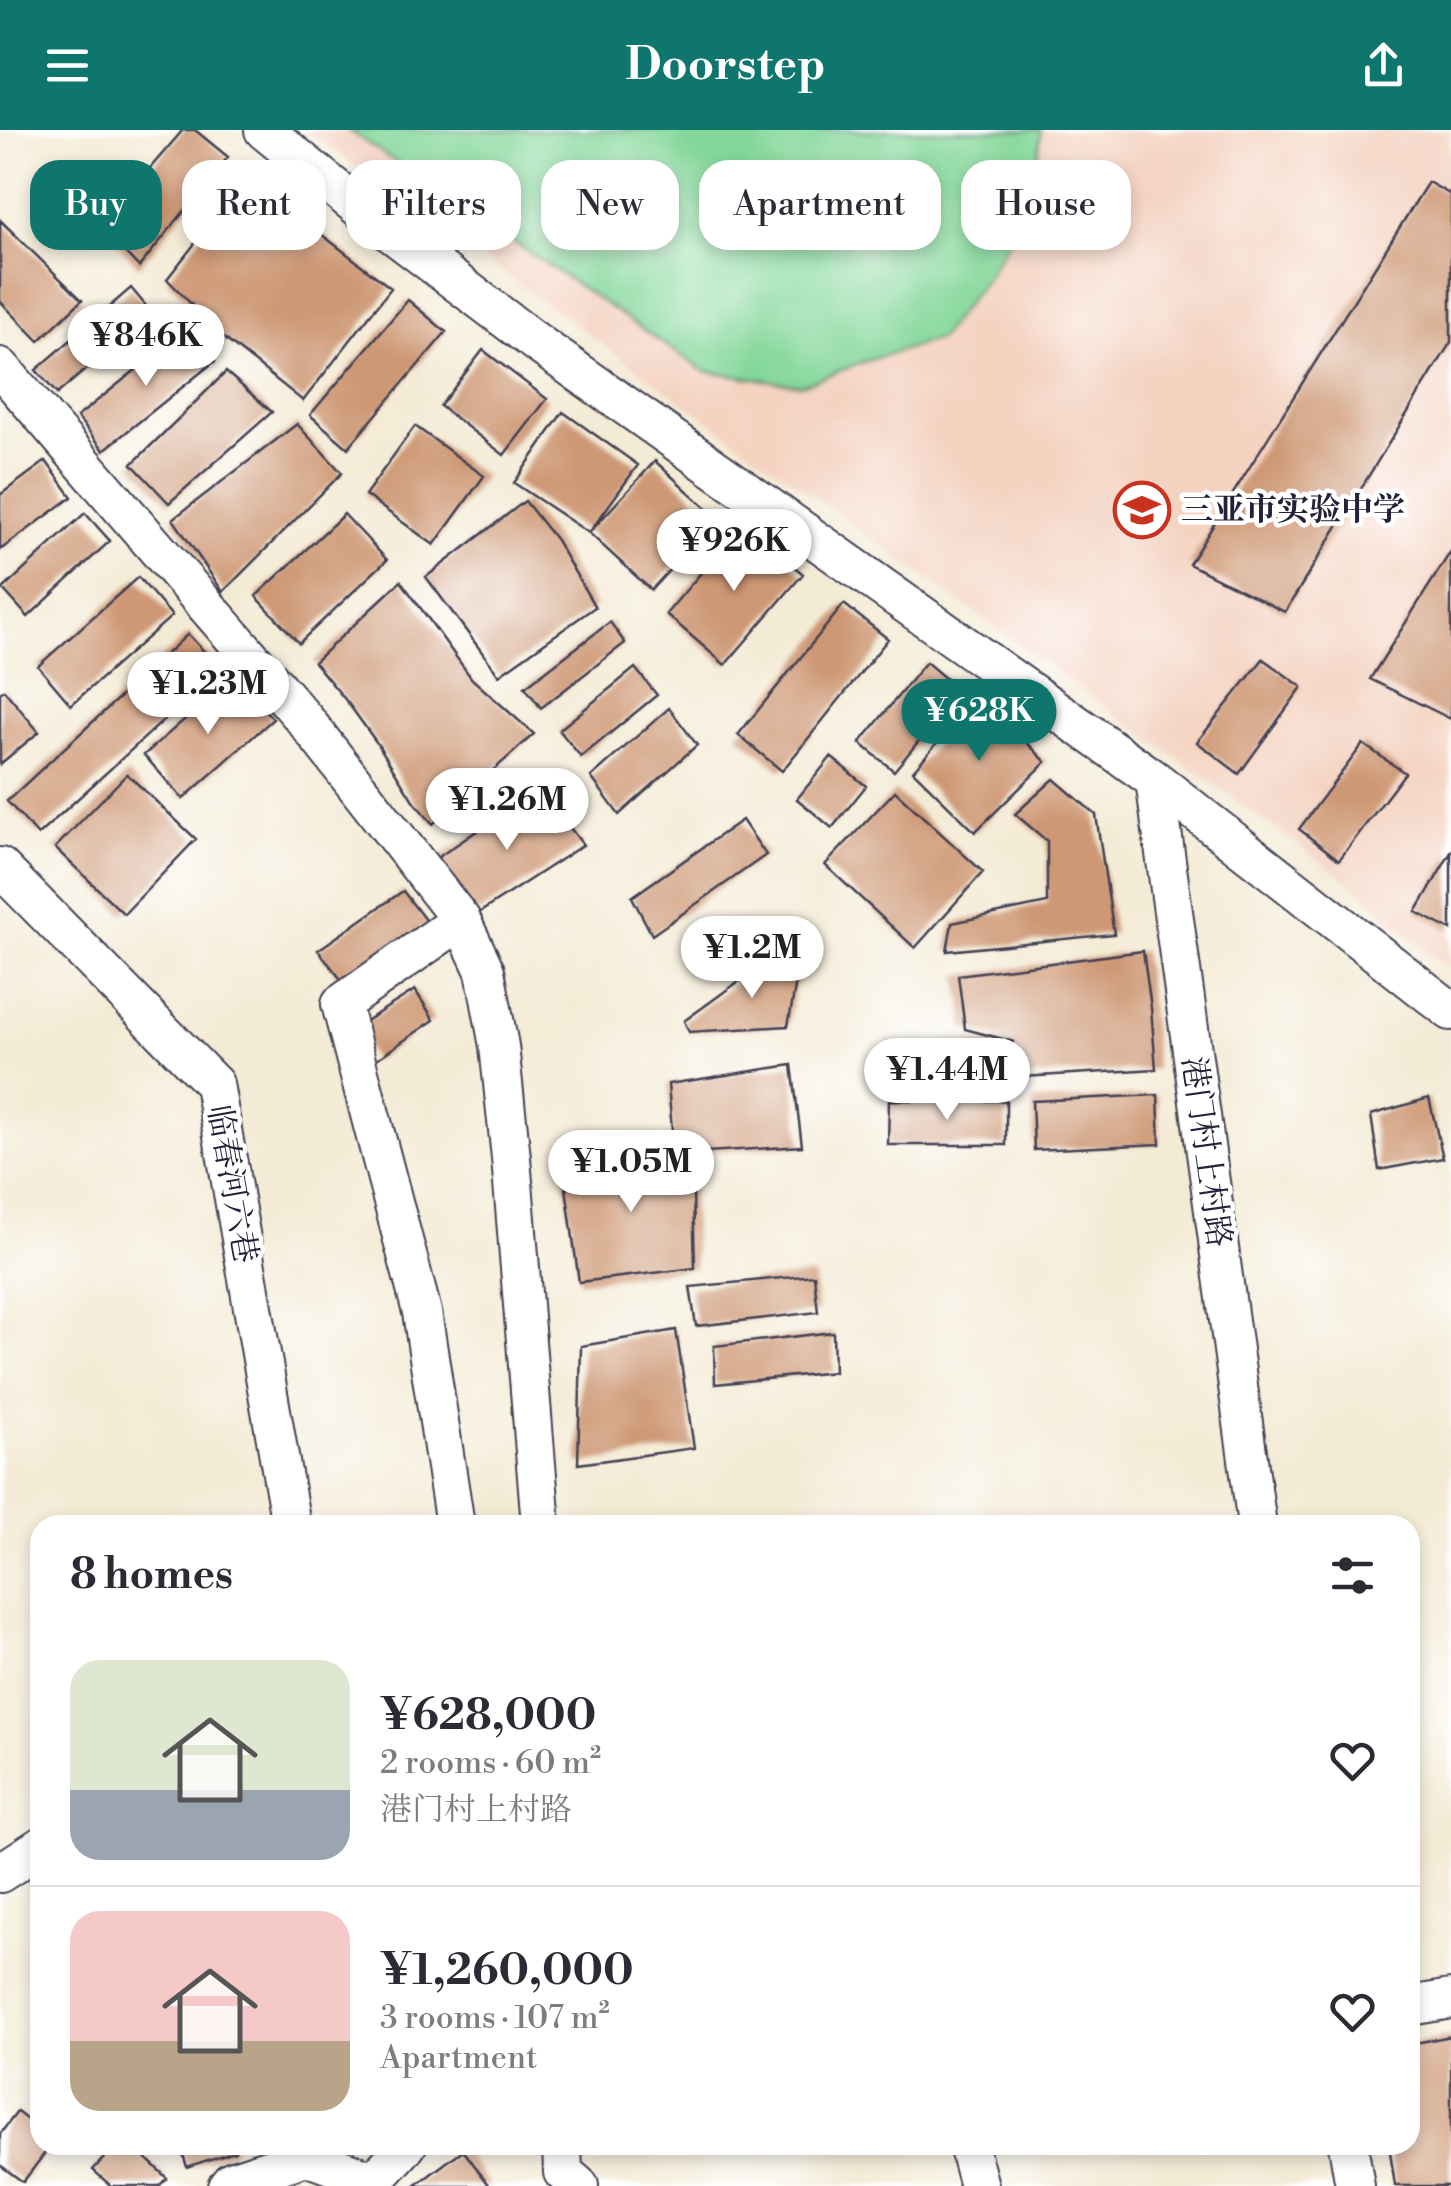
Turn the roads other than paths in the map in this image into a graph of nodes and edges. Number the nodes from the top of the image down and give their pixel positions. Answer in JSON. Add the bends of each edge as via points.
{"nodes":[{"id":1,"x":264,"y":130,"type":"edge"},
{"id":2,"x":0,"y":368,"type":"edge"},
{"id":3,"x":1155,"y":780,"type":"junction"},
{"id":4,"x":0,"y":867,"type":"edge"},
{"id":5,"x":461,"y":920,"type":"junction"},
{"id":6,"x":1451,"y":1011,"type":"edge"},
{"id":7,"x":289,"y":1515,"type":"edge"},
{"id":8,"x":453,"y":1515,"type":"edge"},
{"id":9,"x":540,"y":1515,"type":"edge"},
{"id":10,"x":1256,"y":1515,"type":"edge"},
{"id":11,"x":30,"y":1853,"type":"edge"},
{"id":12,"x":0,"y":1872,"type":"edge"},
{"id":13,"x":1451,"y":1999,"type":"edge"},
{"id":14,"x":1420,"y":2004,"type":"edge"},
{"id":15,"x":297,"y":2155,"type":"edge"},
{"id":16,"x":315,"y":2155,"type":"edge"},
{"id":17,"x":399,"y":2155,"type":"edge"},
{"id":18,"x":562,"y":2155,"type":"edge"},
{"id":19,"x":971,"y":2155,"type":"edge"},
{"id":20,"x":1350,"y":2155,"type":"edge"},
{"id":21,"x":376,"y":2184,"type":"edge"},
{"id":22,"x":227,"y":2186,"type":"edge"},
{"id":23,"x":579,"y":2186,"type":"edge"},
{"id":24,"x":979,"y":2186,"type":"edge"},
{"id":25,"x":1355,"y":2186,"type":"edge"}],
"edges":[{"from":1,"to":3,"type":"street","via":[[537,343]]},
{"from":2,"to":5,"type":"street","via":[[305,720]]},
{"from":3,"to":6,"type":"street"},
{"from":3,"to":10,"type":"street","name":"港门村上村路"},
{"from":4,"to":7,"type":"street","name":"临春河六巷","via":[[214,1084]]},
{"from":5,"to":8,"type":"street","via":[[341,1004],[422,1312]]},
{"from":5,"to":9,"type":"street","via":[[484,971],[499,1046]]},
{"from":11,"to":12,"type":"street"},
{"from":13,"to":14,"type":"street"},
{"from":15,"to":22,"type":"street"},
{"from":16,"to":21,"type":"street"},
{"from":17,"to":21,"type":"street"},
{"from":18,"to":23,"type":"street","via":[[563,2172]]},
{"from":19,"to":24,"type":"street"},
{"from":20,"to":25,"type":"street"}]}
